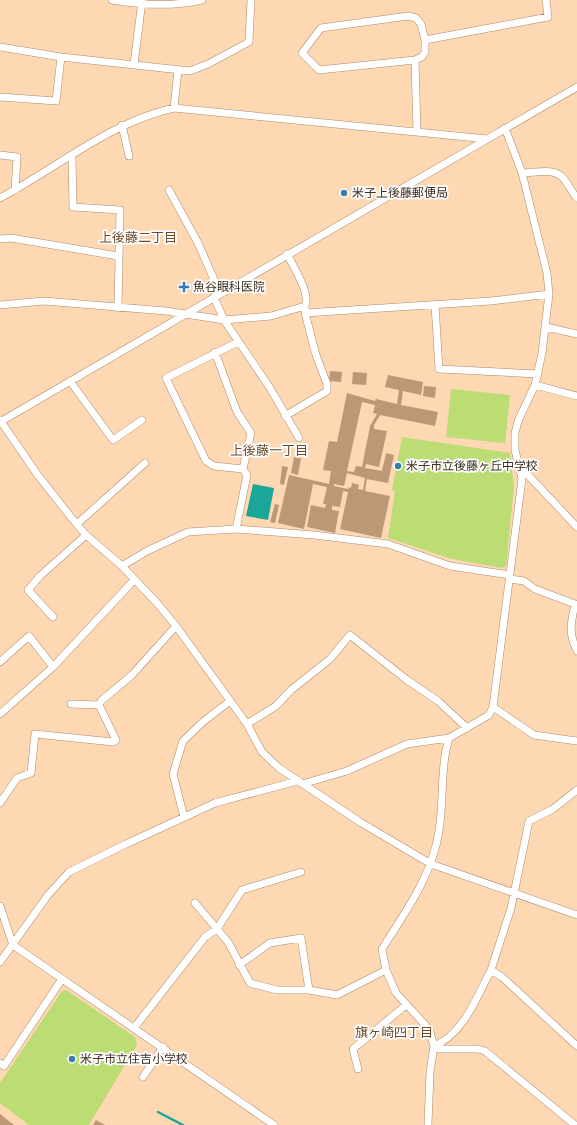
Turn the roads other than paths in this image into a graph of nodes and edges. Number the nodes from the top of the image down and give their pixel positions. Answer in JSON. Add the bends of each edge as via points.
{"nodes":[{"id":1,"x":112,"y":0,"type":"edge"},
{"id":2,"x":202,"y":0,"type":"edge"},
{"id":3,"x":251,"y":0,"type":"edge"},
{"id":4,"x":546,"y":0,"type":"edge"},
{"id":5,"x":142,"y":2,"type":"edge"},
{"id":6,"x":425,"y":40,"type":"junction"},
{"id":7,"x":0,"y":47,"type":"edge"},
{"id":8,"x":60,"y":57,"type":"junction"},
{"id":9,"x":415,"y":60,"type":"junction"},
{"id":10,"x":134,"y":64,"type":"junction"},
{"id":11,"x":178,"y":70,"type":"junction"},
{"id":12,"x":577,"y":87,"type":"edge"},
{"id":13,"x":0,"y":97,"type":"edge"},
{"id":14,"x":174,"y":108,"type":"junction"},
{"id":15,"x":122,"y":125,"type":"junction"},
{"id":16,"x":505,"y":128,"type":"junction"},
{"id":17,"x":416,"y":132,"type":"junction"},
{"id":18,"x":487,"y":139,"type":"junction"},
{"id":19,"x":0,"y":155,"type":"edge"},
{"id":20,"x":72,"y":156,"type":"junction"},
{"id":21,"x":129,"y":156,"type":"dead end"},
{"id":22,"x":522,"y":173,"type":"junction"},
{"id":23,"x":15,"y":190,"type":"junction"},
{"id":24,"x":169,"y":190,"type":"dead end"},
{"id":25,"x":0,"y":198,"type":"edge"},
{"id":26,"x":577,"y":198,"type":"edge"},
{"id":27,"x":0,"y":239,"type":"edge"},
{"id":28,"x":287,"y":254,"type":"junction"},
{"id":29,"x":118,"y":256,"type":"junction"},
{"id":30,"x":549,"y":294,"type":"junction"},
{"id":31,"x":217,"y":295,"type":"junction"},
{"id":32,"x":0,"y":305,"type":"edge"},
{"id":33,"x":435,"y":305,"type":"junction"},
{"id":34,"x":118,"y":308,"type":"junction"},
{"id":35,"x":305,"y":310,"type":"junction"},
{"id":36,"x":185,"y":315,"type":"junction"},
{"id":37,"x":224,"y":320,"type":"junction"},
{"id":38,"x":546,"y":327,"type":"junction"},
{"id":39,"x":577,"y":334,"type":"edge"},
{"id":40,"x":238,"y":342,"type":"junction"},
{"id":41,"x":215,"y":352,"type":"junction"},
{"id":42,"x":538,"y":374,"type":"junction"},
{"id":43,"x":70,"y":381,"type":"junction"},
{"id":44,"x":535,"y":385,"type":"junction"},
{"id":45,"x":577,"y":396,"type":"edge"},
{"id":46,"x":285,"y":416,"type":"junction"},
{"id":47,"x":142,"y":420,"type":"dead end"},
{"id":48,"x":0,"y":421,"type":"edge"},
{"id":49,"x":299,"y":438,"type":"dead end"},
{"id":50,"x":145,"y":462,"type":"dead end"},
{"id":51,"x":243,"y":470,"type":"junction"},
{"id":52,"x":521,"y":472,"type":"junction"},
{"id":53,"x":77,"y":524,"type":"junction"},
{"id":54,"x":577,"y":527,"type":"edge"},
{"id":55,"x":236,"y":529,"type":"junction"},
{"id":56,"x":86,"y":534,"type":"junction"},
{"id":57,"x":122,"y":566,"type":"junction"},
{"id":58,"x":510,"y":577,"type":"junction"},
{"id":59,"x":134,"y":580,"type":"junction"},
{"id":60,"x":53,"y":617,"type":"dead end"},
{"id":61,"x":176,"y":626,"type":"junction"},
{"id":62,"x":577,"y":651,"type":"edge"},
{"id":63,"x":0,"y":662,"type":"edge"},
{"id":64,"x":53,"y":667,"type":"junction"},
{"id":65,"x":230,"y":701,"type":"junction"},
{"id":66,"x":71,"y":704,"type":"dead end"},
{"id":67,"x":99,"y":705,"type":"junction"},
{"id":68,"x":493,"y":708,"type":"junction"},
{"id":69,"x":0,"y":714,"type":"edge"},
{"id":70,"x":247,"y":724,"type":"junction"},
{"id":71,"x":467,"y":728,"type":"junction"},
{"id":72,"x":449,"y":738,"type":"junction"},
{"id":73,"x":577,"y":741,"type":"edge"},
{"id":74,"x":300,"y":782,"type":"junction"},
{"id":75,"x":577,"y":790,"type":"edge"},
{"id":76,"x":0,"y":803,"type":"edge"},
{"id":77,"x":184,"y":817,"type":"junction"},
{"id":78,"x":431,"y":864,"type":"junction"},
{"id":79,"x":300,"y":872,"type":"dead end"},
{"id":80,"x":515,"y":893,"type":"junction"},
{"id":81,"x":195,"y":903,"type":"dead end"},
{"id":82,"x":0,"y":906,"type":"edge"},
{"id":83,"x":577,"y":915,"type":"edge"},
{"id":84,"x":217,"y":929,"type":"junction"},
{"id":85,"x":13,"y":945,"type":"junction"},
{"id":86,"x":0,"y":962,"type":"edge"},
{"id":87,"x":239,"y":965,"type":"junction"},
{"id":88,"x":386,"y":970,"type":"junction"},
{"id":89,"x":491,"y":970,"type":"junction"},
{"id":90,"x":62,"y":979,"type":"junction"},
{"id":91,"x":308,"y":990,"type":"junction"},
{"id":92,"x":406,"y":1005,"type":"junction"},
{"id":93,"x":134,"y":1028,"type":"junction"},
{"id":94,"x":434,"y":1046,"type":"junction"},
{"id":95,"x":577,"y":1046,"type":"edge"},
{"id":96,"x":163,"y":1047,"type":"junction"},
{"id":97,"x":0,"y":1063,"type":"edge"},
{"id":98,"x":358,"y":1069,"type":"dead end"},
{"id":99,"x":143,"y":1077,"type":"dead end"},
{"id":100,"x":274,"y":1125,"type":"edge"},
{"id":101,"x":428,"y":1125,"type":"edge"},
{"id":102,"x":575,"y":1125,"type":"edge"}],
"edges":[{"from":1,"to":5,"type":"street"},
{"from":2,"to":5,"type":"street","via":[[189,3]]},
{"from":3,"to":11,"type":"street","via":[[249,42],[208,64],[190,71]]},
{"from":4,"to":6,"type":"street","via":[[548,18]]},
{"from":5,"to":10,"type":"street"},
{"from":6,"to":9,"type":"street","via":[[426,52]]},
{"from":6,"to":9,"type":"street","via":[[421,24],[416,18],[408,16],[321,28],[302,53],[319,70]]},
{"from":7,"to":8,"type":"street"},
{"from":8,"to":10,"type":"street"},
{"from":8,"to":13,"type":"street","via":[[56,101]]},
{"from":9,"to":17,"type":"street"},
{"from":10,"to":11,"type":"street"},
{"from":11,"to":14,"type":"street"},
{"from":12,"to":16,"type":"street"},
{"from":14,"to":15,"type":"street"},
{"from":14,"to":17,"type":"street"},
{"from":15,"to":20,"type":"street"},
{"from":15,"to":21,"type":"street"},
{"from":16,"to":18,"type":"street"},
{"from":16,"to":22,"type":"street"},
{"from":17,"to":18,"type":"street"},
{"from":18,"to":28,"type":"street"},
{"from":19,"to":23,"type":"street","via":[[17,157]]},
{"from":20,"to":23,"type":"street"},
{"from":20,"to":29,"type":"street","via":[[73,207],[120,210]]},
{"from":22,"to":26,"type":"street","via":[[558,174],[564,178]]},
{"from":22,"to":30,"type":"street","via":[[547,273]]},
{"from":23,"to":25,"type":"street"},
{"from":24,"to":31,"type":"street","via":[[198,243]]},
{"from":27,"to":29,"type":"street","via":[[11,238]]},
{"from":28,"to":31,"type":"street"},
{"from":28,"to":35,"type":"street","via":[[305,291]]},
{"from":29,"to":34,"type":"street"},
{"from":30,"to":33,"type":"street"},
{"from":30,"to":38,"type":"street"},
{"from":31,"to":36,"type":"street"},
{"from":31,"to":37,"type":"street"},
{"from":32,"to":34,"type":"street","via":[[44,302]]},
{"from":33,"to":35,"type":"street"},
{"from":33,"to":42,"type":"street","via":[[439,369]]},
{"from":34,"to":36,"type":"street"},
{"from":35,"to":37,"type":"street"},
{"from":35,"to":46,"type":"street","via":[[327,391]]},
{"from":36,"to":37,"type":"street"},
{"from":36,"to":43,"type":"street"},
{"from":37,"to":40,"type":"street"},
{"from":38,"to":39,"type":"street"},
{"from":38,"to":42,"type":"street"},
{"from":40,"to":41,"type":"street"},
{"from":40,"to":46,"type":"street","via":[[270,388]]},
{"from":41,"to":51,"type":"street","via":[[237,412],[252,433]]},
{"from":41,"to":51,"type":"street","via":[[166,378],[206,461],[214,466]]},
{"from":42,"to":44,"type":"street"},
{"from":43,"to":47,"type":"street","via":[[113,440]]},
{"from":43,"to":48,"type":"street"},
{"from":44,"to":45,"type":"street"},
{"from":44,"to":52,"type":"street","via":[[515,433],[515,450]]},
{"from":46,"to":49,"type":"street"},
{"from":48,"to":53,"type":"street","via":[[37,474]]},
{"from":50,"to":53,"type":"street"},
{"from":51,"to":55,"type":"street","via":[[247,475]]},
{"from":52,"to":54,"type":"street","via":[[526,472]]},
{"from":52,"to":58,"type":"street"},
{"from":53,"to":56,"type":"street"},
{"from":55,"to":57,"type":"street","via":[[188,532]]},
{"from":55,"to":58,"type":"street","via":[[388,544],[450,566]]},
{"from":56,"to":57,"type":"street"},
{"from":56,"to":60,"type":"street","via":[[28,590]]},
{"from":57,"to":59,"type":"street"},
{"from":58,"to":62,"type":"street","via":[[575,604],[570,627],[571,639]]},
{"from":58,"to":68,"type":"street"},
{"from":59,"to":61,"type":"street"},
{"from":59,"to":64,"type":"street"},
{"from":61,"to":65,"type":"street"},
{"from":61,"to":67,"type":"street","via":[[132,675]]},
{"from":63,"to":64,"type":"street","via":[[29,636]]},
{"from":64,"to":69,"type":"street"},
{"from":65,"to":70,"type":"street"},
{"from":65,"to":77,"type":"street","via":[[204,720],[182,741],[173,774]]},
{"from":66,"to":67,"type":"street"},
{"from":67,"to":76,"type":"street","via":[[116,740],[113,742],[35,734],[30,773],[17,778]]},
{"from":68,"to":71,"type":"street","via":[[489,715]]},
{"from":68,"to":73,"type":"street","via":[[534,735]]},
{"from":70,"to":71,"type":"street","via":[[276,706],[291,690],[330,659],[350,636],[438,701]]},
{"from":70,"to":74,"type":"street","via":[[262,752],[279,768]]},
{"from":71,"to":72,"type":"street"},
{"from":72,"to":74,"type":"street","via":[[407,744],[347,771]]},
{"from":72,"to":78,"type":"street","via":[[444,752],[439,832]]},
{"from":74,"to":77,"type":"street","via":[[216,803]]},
{"from":74,"to":78,"type":"street","via":[[360,822]]},
{"from":75,"to":80,"type":"street","via":[[553,809],[529,821]]},
{"from":77,"to":85,"type":"street","via":[[69,872],[48,895]]},
{"from":78,"to":80,"type":"street"},
{"from":78,"to":88,"type":"street","via":[[414,898],[382,949]]},
{"from":79,"to":84,"type":"street","via":[[242,890]]},
{"from":80,"to":83,"type":"street"},
{"from":80,"to":89,"type":"street"},
{"from":81,"to":84,"type":"street"},
{"from":82,"to":85,"type":"street"},
{"from":84,"to":87,"type":"street","via":[[228,942]]},
{"from":84,"to":93,"type":"street","via":[[205,937]]},
{"from":85,"to":86,"type":"street"},
{"from":85,"to":90,"type":"street"},
{"from":87,"to":91,"type":"street","via":[[250,983],[277,990]]},
{"from":87,"to":91,"type":"street","via":[[270,943],[301,938]]},
{"from":88,"to":91,"type":"street","via":[[337,994]]},
{"from":88,"to":92,"type":"street","via":[[396,993]]},
{"from":89,"to":94,"type":"street","via":[[455,1032]]},
{"from":89,"to":95,"type":"street","via":[[502,977]]},
{"from":90,"to":93,"type":"street"},
{"from":90,"to":97,"type":"street","via":[[4,1066]]},
{"from":92,"to":94,"type":"street","via":[[429,1029]]},
{"from":92,"to":98,"type":"street","via":[[353,1049]]},
{"from":93,"to":96,"type":"street"},
{"from":94,"to":101,"type":"street","via":[[430,1072]]},
{"from":94,"to":102,"type":"street","via":[[439,1049],[485,1051]]},
{"from":96,"to":99,"type":"street"},
{"from":96,"to":100,"type":"street"}]}
